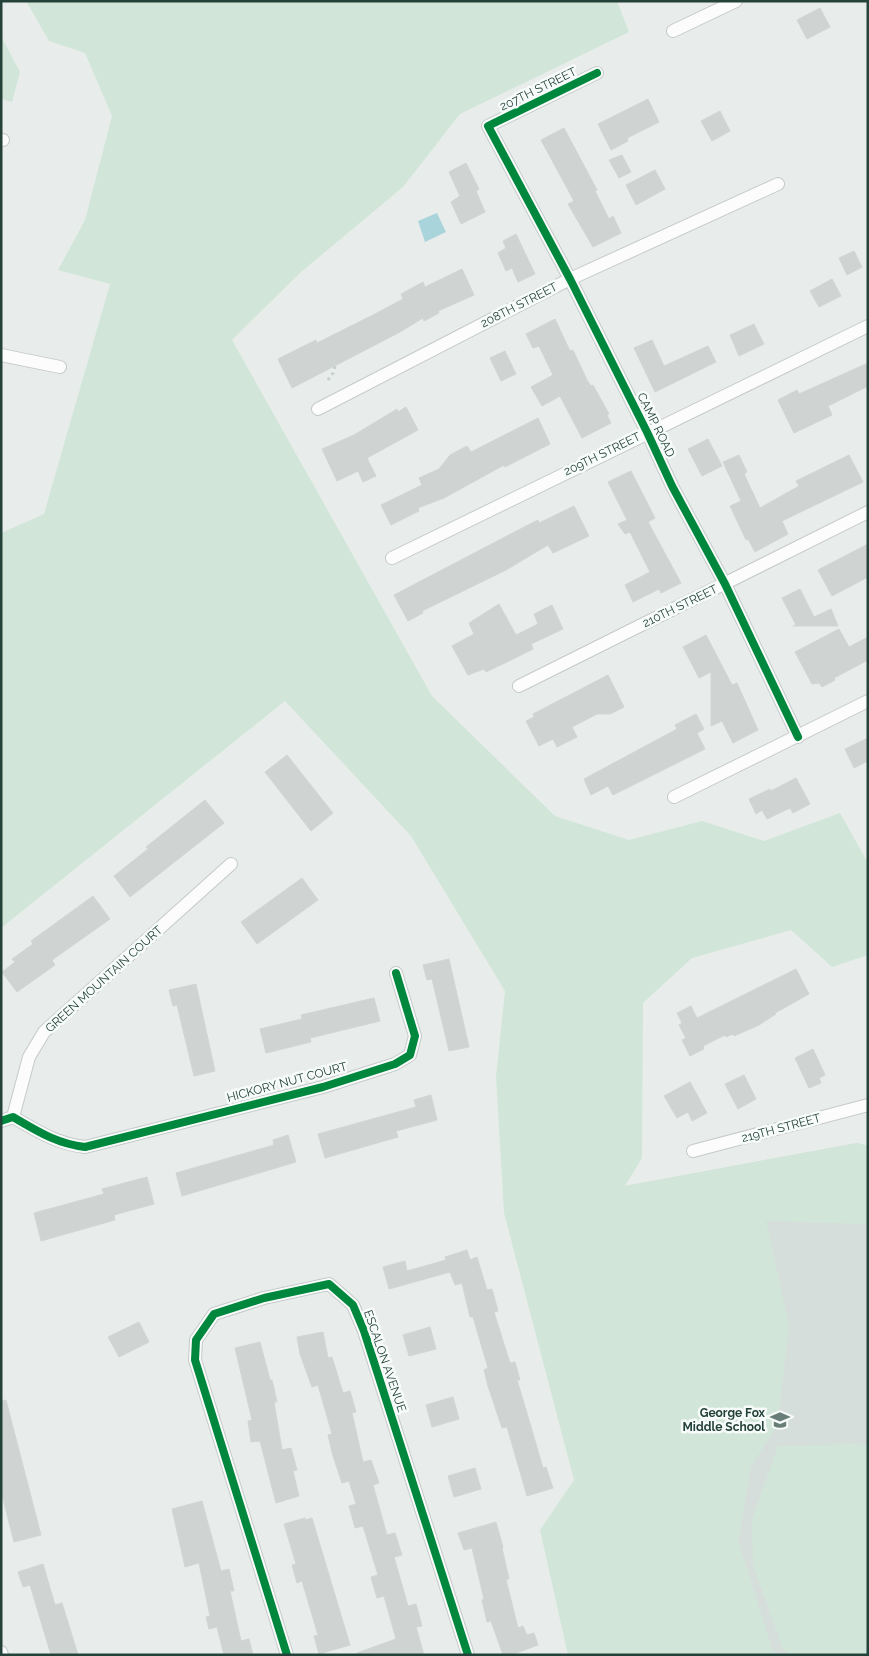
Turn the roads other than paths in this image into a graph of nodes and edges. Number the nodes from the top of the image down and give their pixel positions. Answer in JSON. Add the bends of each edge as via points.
{"nodes":[{"id":1,"x":736,"y":1,"type":"edge"},
{"id":2,"x":673,"y":31,"type":"dead end"},
{"id":3,"x":597,"y":73,"type":"dead end"},
{"id":4,"x":488,"y":126,"type":"joint"},
{"id":5,"x":778,"y":184,"type":"dead end"},
{"id":6,"x":570,"y":279,"type":"junction"},
{"id":7,"x":868,"y":326,"type":"edge"},
{"id":8,"x":1,"y":355,"type":"edge"},
{"id":9,"x":60,"y":367,"type":"dead end"},
{"id":10,"x":318,"y":409,"type":"dead end"},
{"id":11,"x":648,"y":432,"type":"junction"},
{"id":12,"x":868,"y":512,"type":"edge"},
{"id":13,"x":392,"y":558,"type":"dead end"},
{"id":14,"x":725,"y":584,"type":"junction"},
{"id":15,"x":519,"y":686,"type":"dead end"},
{"id":16,"x":868,"y":701,"type":"edge"},
{"id":17,"x":798,"y":737,"type":"junction"},
{"id":18,"x":674,"y":797,"type":"dead end"},
{"id":19,"x":231,"y":864,"type":"dead end"},
{"id":20,"x":396,"y":973,"type":"dead end"},
{"id":21,"x":868,"y":1105,"type":"edge"},
{"id":22,"x":7,"y":1119,"type":"edge"},
{"id":23,"x":693,"y":1151,"type":"dead end"},
{"id":24,"x":287,"y":1655,"type":"edge"},
{"id":25,"x":468,"y":1655,"type":"edge"}],
"edges":[{"from":1,"to":2,"type":"street"},
{"from":3,"to":4,"type":"street","name":"207TH STREET"},
{"from":4,"to":6,"type":"street","name":"CAMP ROAD"},
{"from":5,"to":6,"type":"street","name":"208TH STREET"},
{"from":6,"to":10,"type":"street","name":"208TH STREET"},
{"from":6,"to":11,"type":"street","name":"CAMP ROAD"},
{"from":7,"to":11,"type":"street","name":"209TH STREET"},
{"from":8,"to":9,"type":"street"},
{"from":11,"to":13,"type":"street","name":"209TH STREET"},
{"from":11,"to":14,"type":"street","name":"CAMP ROAD","via":[[672,486]]},
{"from":12,"to":14,"type":"street","name":"210TH STREET"},
{"from":14,"to":15,"type":"street","name":"210TH STREET"},
{"from":14,"to":17,"type":"street","name":"CAMP ROAD"},
{"from":16,"to":17,"type":"street"},
{"from":17,"to":18,"type":"street"},
{"from":19,"to":22,"type":"street","name":"GREEN MOUNTAIN COURT","via":[[44,1032],[29,1057]]},
{"from":20,"to":22,"type":"street","name":"HICKORY NUT COURT","via":[[415,1036],[410,1055],[395,1064],[323,1087],[85,1147],[51,1139]]},
{"from":21,"to":23,"type":"street","name":"219TH STREET"},
{"from":24,"to":25,"type":"street","name":"ESCALON AVENUE","via":[[195,1360],[196,1340],[214,1314],[264,1298],[329,1284],[353,1305],[364,1331]]}]}
